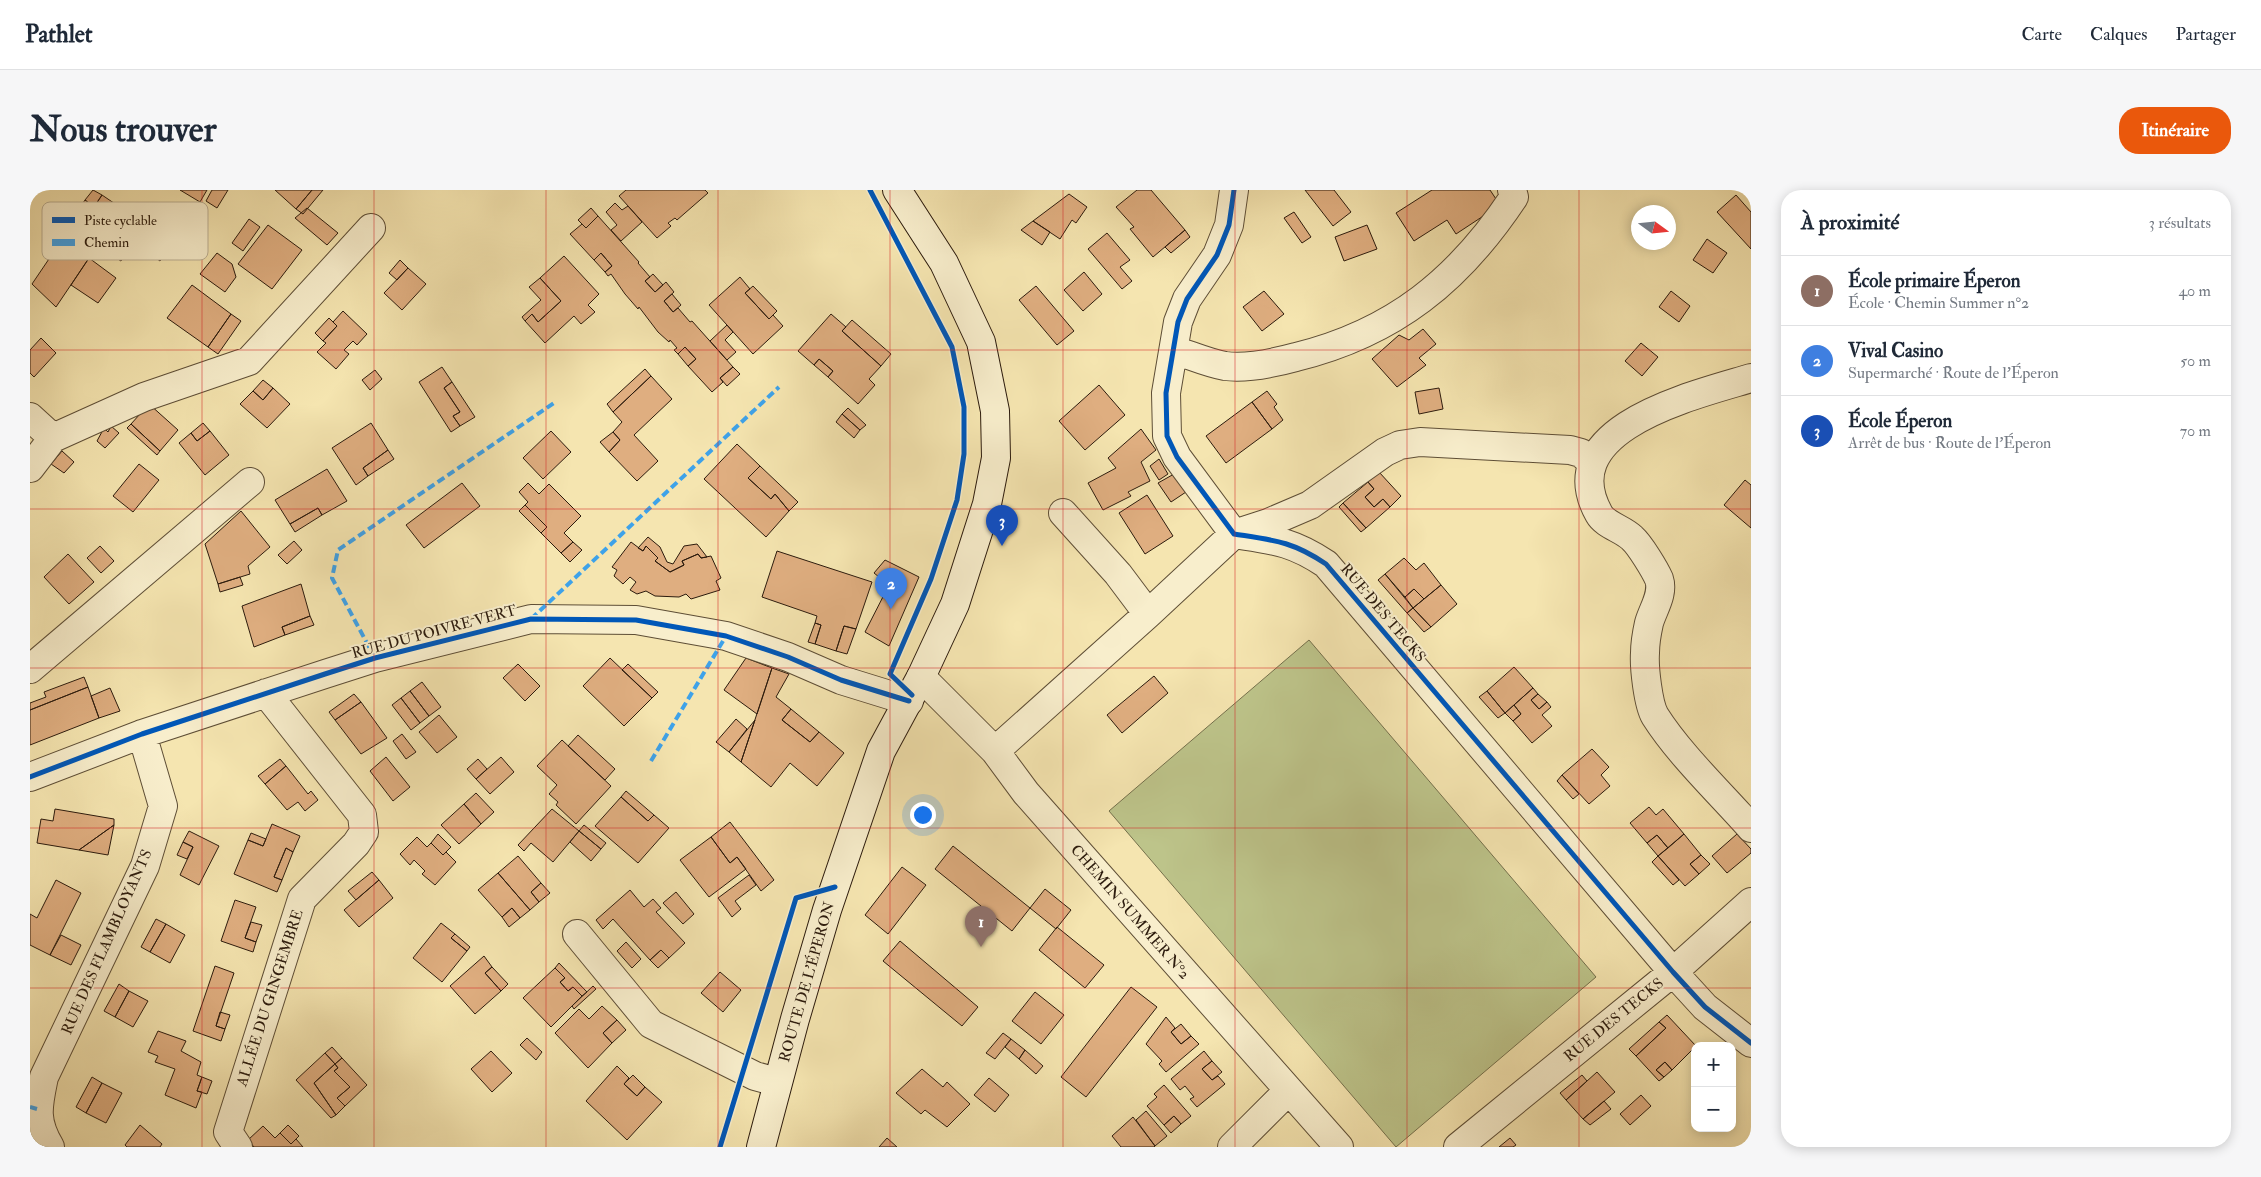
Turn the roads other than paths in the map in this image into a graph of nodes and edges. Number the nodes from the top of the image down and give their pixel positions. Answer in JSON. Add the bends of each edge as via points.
{"nodes":[{"id":1,"x":896,"y":190,"type":"edge"},
{"id":2,"x":906,"y":190,"type":"edge"},
{"id":3,"x":1234,"y":190,"type":"edge"},
{"id":4,"x":1512,"y":190,"type":"edge"},
{"id":5,"x":371,"y":228,"type":"dead end"},
{"id":6,"x":922,"y":232,"type":"junction"},
{"id":7,"x":1174,"y":350,"type":"junction"},
{"id":8,"x":1751,"y":378,"type":"edge"},
{"id":9,"x":30,"y":417,"type":"edge"},
{"id":10,"x":53,"y":438,"type":"junction"},
{"id":11,"x":1592,"y":463,"type":"junction"},
{"id":12,"x":30,"y":468,"type":"edge"},
{"id":13,"x":250,"y":482,"type":"dead end"},
{"id":14,"x":1064,"y":513,"type":"dead end"},
{"id":15,"x":1234,"y":534,"type":"junction"},
{"id":16,"x":1148,"y":614,"type":"junction"},
{"id":17,"x":30,"y":669,"type":"edge"},
{"id":18,"x":915,"y":689,"type":"junction"},
{"id":19,"x":266,"y":693,"type":"junction"},
{"id":20,"x":142,"y":734,"type":"junction"},
{"id":21,"x":994,"y":751,"type":"junction"},
{"id":22,"x":30,"y":777,"type":"edge"},
{"id":23,"x":1751,"y":828,"type":"edge"},
{"id":24,"x":1751,"y":902,"type":"edge"},
{"id":25,"x":577,"y":934,"type":"dead end"},
{"id":26,"x":1673,"y":972,"type":"junction"},
{"id":27,"x":1751,"y":1043,"type":"edge"},
{"id":28,"x":777,"y":1082,"type":"junction"},
{"id":29,"x":1288,"y":1091,"type":"junction"},
{"id":30,"x":50,"y":1147,"type":"edge"},
{"id":31,"x":238,"y":1147,"type":"edge"},
{"id":32,"x":760,"y":1147,"type":"edge"},
{"id":33,"x":1232,"y":1147,"type":"edge"},
{"id":34,"x":1339,"y":1147,"type":"edge"},
{"id":35,"x":1458,"y":1147,"type":"edge"}],
"edges":[{"from":1,"to":6,"type":"street","name":"ROUTE DE L'ÉPERON"},
{"from":2,"to":6,"type":"street","name":"ROUTE DE L'ÉPERON"},
{"from":3,"to":7,"type":"street","via":[[1226,232],[1217,255],[1188,299],[1178,322]]},
{"from":4,"to":7,"type":"street","via":[[1514,197],[1497,223],[1442,283],[1375,329],[1312,354],[1267,364],[1225,366]]},
{"from":5,"to":10,"type":"street","via":[[249,361],[144,397]]},
{"from":6,"to":18,"type":"street","name":"ROUTE DE L'ÉPERON","via":[[944,263],[982,342],[995,411],[996,458],[987,504],[955,604]]},
{"from":7,"to":15,"type":"street","via":[[1166,393],[1167,436],[1177,457]]},
{"from":8,"to":11,"type":"street","via":[[1633,420],[1612,437]]},
{"from":9,"to":10,"type":"street"},
{"from":10,"to":12,"type":"street"},
{"from":11,"to":15,"type":"street","via":[[1581,453],[1570,450],[1420,442],[1400,445],[1310,505]]},
{"from":11,"to":23,"type":"street","via":[[1590,492],[1600,516],[1632,538],[1659,580],[1659,597],[1649,622],[1644,654],[1654,714],[1682,751]]},
{"from":13,"to":17,"type":"street"},
{"from":14,"to":16,"type":"street","via":[[1118,574]]},
{"from":15,"to":16,"type":"street"},
{"from":15,"to":26,"type":"street","name":"RUE DES TECKS","via":[[1280,541],[1304,550],[1326,564]]},
{"from":16,"to":21,"type":"street"},
{"from":18,"to":19,"type":"street","name":"RUE DU POIVRE VERT","via":[[841,680],[788,657],[726,636],[636,620],[531,619],[375,658]]},
{"from":18,"to":21,"type":"street","name":"CHEMIN SUMMER N°2"},
{"from":18,"to":28,"type":"street","name":"ROUTE DE L'ÉPERON","via":[[881,751],[827,910]]},
{"from":19,"to":20,"type":"street","name":"RUE DU POIVRE VERT"},
{"from":19,"to":31,"type":"street","name":"ALLÉE DU GINGEMBRE","via":[[362,815],[364,832],[302,899],[228,1132]]},
{"from":20,"to":22,"type":"street","name":"RUE DU POIVRE VERT"},
{"from":20,"to":30,"type":"street","name":"RUE DES FLAMBLOYANTS","via":[[163,806],[145,866],[44,1077],[37,1109],[43,1135]]},
{"from":21,"to":29,"type":"street","name":"CHEMIN SUMMER N°2","via":[[1026,793]]},
{"from":24,"to":26,"type":"street"},
{"from":25,"to":28,"type":"street","via":[[651,1024],[756,1076]]},
{"from":26,"to":27,"type":"street","via":[[1705,1006]]},
{"from":26,"to":35,"type":"street","name":"RUE DES TECKS"},
{"from":28,"to":32,"type":"street","name":"ROUTE DE L'ÉPERON"},
{"from":29,"to":33,"type":"street"},
{"from":29,"to":34,"type":"street","name":"CHEMIN SUMMER N°2"}]}
